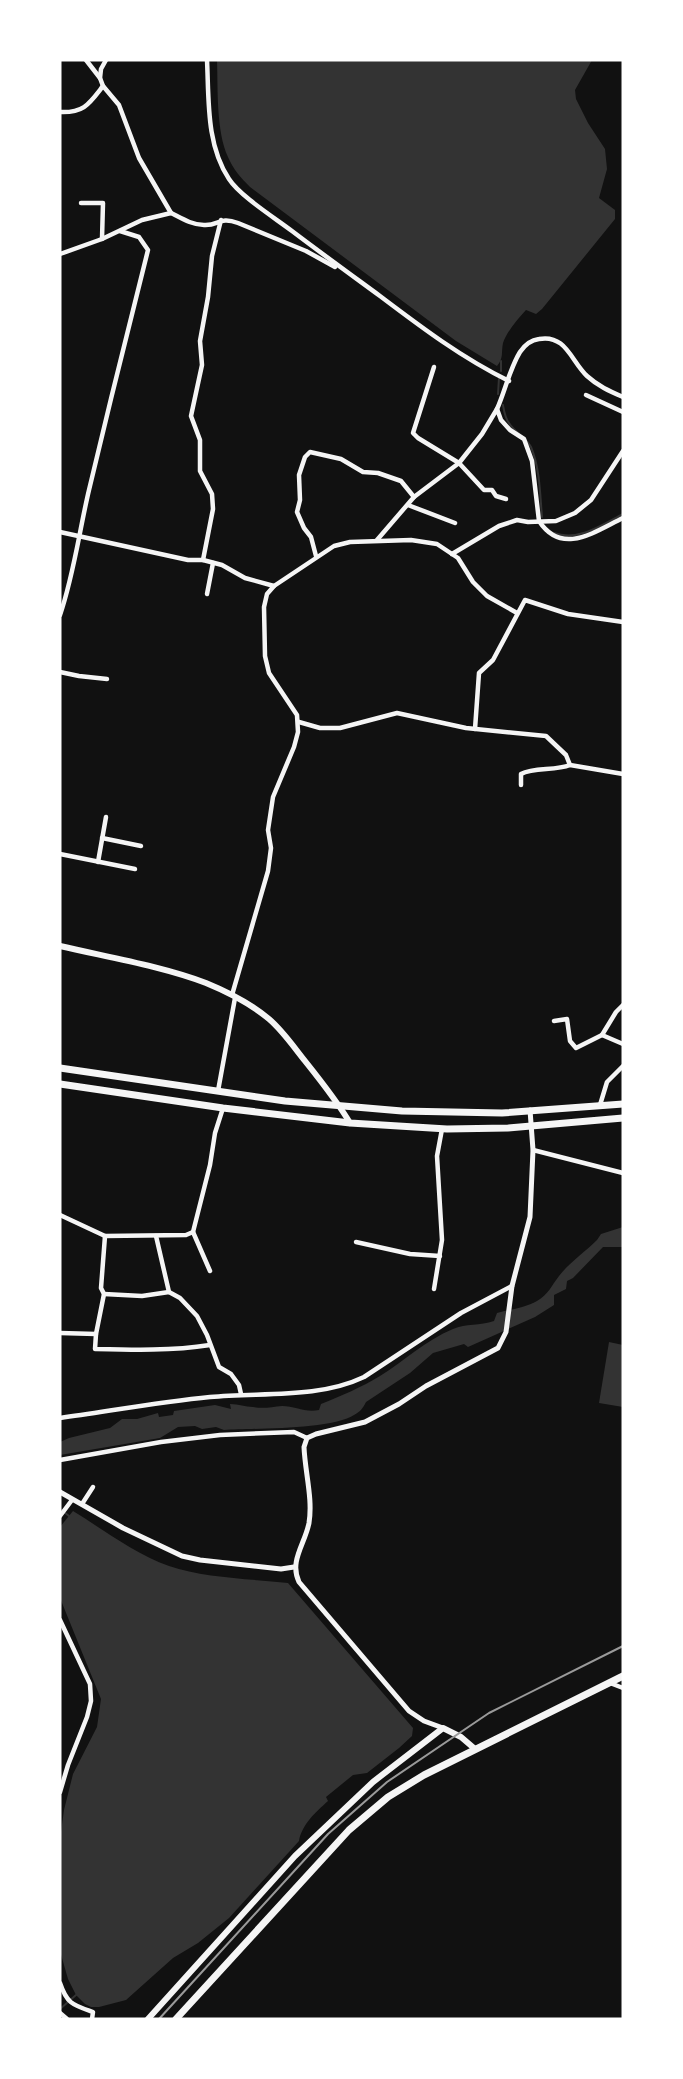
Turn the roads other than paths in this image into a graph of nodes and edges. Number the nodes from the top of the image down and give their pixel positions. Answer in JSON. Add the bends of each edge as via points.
{"nodes":[{"id":1,"x":86,"y":60,"type":"edge"},
{"id":2,"x":106,"y":60,"type":"edge"},
{"id":3,"x":207,"y":60,"type":"edge"},
{"id":4,"x":100,"y":78,"type":"junction"},
{"id":5,"x":103,"y":86,"type":"junction"},
{"id":6,"x":60,"y":112,"type":"edge"},
{"id":7,"x":81,"y":203,"type":"dead end"},
{"id":8,"x":171,"y":213,"type":"junction"},
{"id":9,"x":220,"y":220,"type":"junction"},
{"id":10,"x":120,"y":231,"type":"junction"},
{"id":11,"x":102,"y":239,"type":"junction"},
{"id":12,"x":60,"y":254,"type":"edge"},
{"id":13,"x":351,"y":275,"type":"junction"},
{"id":14,"x":434,"y":367,"type":"dead end"},
{"id":15,"x":509,"y":381,"type":"junction"},
{"id":16,"x":586,"y":395,"type":"dead end"},
{"id":17,"x":623,"y":397,"type":"edge"},
{"id":18,"x":497,"y":409,"type":"junction"},
{"id":19,"x":623,"y":412,"type":"edge"},
{"id":20,"x":623,"y":451,"type":"edge"},
{"id":21,"x":459,"y":463,"type":"junction"},
{"id":22,"x":414,"y":497,"type":"junction"},
{"id":23,"x":506,"y":499,"type":"dead end"},
{"id":24,"x":408,"y":505,"type":"junction"},
{"id":25,"x":623,"y":518,"type":"edge"},
{"id":26,"x":538,"y":521,"type":"junction"},
{"id":27,"x":455,"y":523,"type":"dead end"},
{"id":28,"x":60,"y":532,"type":"edge"},
{"id":29,"x":81,"y":536,"type":"junction"},
{"id":30,"x":377,"y":540,"type":"junction"},
{"id":31,"x":452,"y":554,"type":"junction"},
{"id":32,"x":316,"y":556,"type":"junction"},
{"id":33,"x":203,"y":560,"type":"junction"},
{"id":34,"x":213,"y":563,"type":"junction"},
{"id":35,"x":274,"y":586,"type":"junction"},
{"id":36,"x":207,"y":594,"type":"dead end"},
{"id":37,"x":517,"y":613,"type":"junction"},
{"id":38,"x":60,"y":615,"type":"edge"},
{"id":39,"x":623,"y":622,"type":"edge"},
{"id":40,"x":60,"y":672,"type":"edge"},
{"id":41,"x":107,"y":679,"type":"dead end"},
{"id":42,"x":299,"y":722,"type":"junction"},
{"id":43,"x":475,"y":729,"type":"junction"},
{"id":44,"x":570,"y":765,"type":"junction"},
{"id":45,"x":623,"y":774,"type":"edge"},
{"id":46,"x":521,"y":785,"type":"dead end"},
{"id":47,"x":106,"y":817,"type":"dead end"},
{"id":48,"x":102,"y":838,"type":"junction"},
{"id":49,"x":141,"y":846,"type":"dead end"},
{"id":50,"x":60,"y":854,"type":"edge"},
{"id":51,"x":98,"y":862,"type":"junction"},
{"id":52,"x":135,"y":869,"type":"dead end"},
{"id":53,"x":60,"y":946,"type":"edge"},
{"id":54,"x":234,"y":997,"type":"junction"},
{"id":55,"x":623,"y":1005,"type":"edge"},
{"id":56,"x":554,"y":1021,"type":"dead end"},
{"id":57,"x":602,"y":1035,"type":"junction"},
{"id":58,"x":623,"y":1044,"type":"edge"},
{"id":59,"x":623,"y":1066,"type":"edge"},
{"id":60,"x":60,"y":1068,"type":"edge"},
{"id":61,"x":60,"y":1084,"type":"edge"},
{"id":62,"x":218,"y":1092,"type":"junction"},
{"id":63,"x":623,"y":1104,"type":"edge"},
{"id":64,"x":600,"y":1105,"type":"junction"},
{"id":65,"x":340,"y":1107,"type":"junction"},
{"id":66,"x":223,"y":1108,"type":"junction"},
{"id":67,"x":530,"y":1110,"type":"junction"},
{"id":68,"x":623,"y":1118,"type":"edge"},
{"id":69,"x":350,"y":1123,"type":"junction"},
{"id":70,"x":532,"y":1126,"type":"junction"},
{"id":71,"x":442,"y":1129,"type":"junction"},
{"id":72,"x":533,"y":1150,"type":"junction"},
{"id":73,"x":623,"y":1173,"type":"edge"},
{"id":74,"x":60,"y":1215,"type":"edge"},
{"id":75,"x":193,"y":1232,"type":"junction"},
{"id":76,"x":105,"y":1236,"type":"junction"},
{"id":77,"x":156,"y":1236,"type":"junction"},
{"id":78,"x":356,"y":1242,"type":"dead end"},
{"id":79,"x":440,"y":1256,"type":"junction"},
{"id":80,"x":210,"y":1270,"type":"dead end"},
{"id":81,"x":512,"y":1286,"type":"junction"},
{"id":82,"x":434,"y":1289,"type":"dead end"},
{"id":83,"x":169,"y":1292,"type":"junction"},
{"id":84,"x":104,"y":1294,"type":"junction"},
{"id":85,"x":60,"y":1333,"type":"edge"},
{"id":86,"x":96,"y":1334,"type":"junction"},
{"id":87,"x":210,"y":1345,"type":"junction"},
{"id":88,"x":241,"y":1394,"type":"junction"},
{"id":89,"x":60,"y":1418,"type":"edge"},
{"id":90,"x":307,"y":1438,"type":"junction"},
{"id":91,"x":60,"y":1460,"type":"edge"},
{"id":92,"x":93,"y":1487,"type":"dead end"},
{"id":93,"x":60,"y":1492,"type":"edge"},
{"id":94,"x":72,"y":1500,"type":"junction"},
{"id":95,"x":82,"y":1504,"type":"junction"},
{"id":96,"x":60,"y":1516,"type":"edge"},
{"id":97,"x":294,"y":1567,"type":"junction"},
{"id":98,"x":60,"y":1620,"type":"edge"},
{"id":99,"x":623,"y":1676,"type":"edge"},
{"id":100,"x":607,"y":1682,"type":"junction"},
{"id":101,"x":623,"y":1688,"type":"edge"},
{"id":102,"x":443,"y":1728,"type":"junction"},
{"id":103,"x":475,"y":1749,"type":"junction"},
{"id":104,"x":60,"y":1791,"type":"edge"},
{"id":105,"x":60,"y":1983,"type":"edge"},
{"id":106,"x":60,"y":2013,"type":"edge"},
{"id":107,"x":67,"y":2019,"type":"edge"},
{"id":108,"x":92,"y":2019,"type":"edge"},
{"id":109,"x":148,"y":2019,"type":"edge"},
{"id":110,"x":177,"y":2019,"type":"edge"}],
"edges":[{"from":1,"to":4,"type":"street"},
{"from":2,"to":4,"type":"street"},
{"from":3,"to":13,"type":"street","via":[[216,155],[230,181]]},
{"from":4,"to":5,"type":"street"},
{"from":5,"to":6,"type":"street","via":[[82,110]]},
{"from":5,"to":8,"type":"street","via":[[118,105],[139,158]]},
{"from":7,"to":11,"type":"street","via":[[103,203]]},
{"from":8,"to":9,"type":"street","via":[[207,226]]},
{"from":8,"to":10,"type":"street","via":[[142,220]]},
{"from":9,"to":13,"type":"street","via":[[228,219],[306,251]]},
{"from":9,"to":33,"type":"street","via":[[191,416],[200,440],[201,471],[212,494],[213,509]]},
{"from":10,"to":11,"type":"street"},
{"from":10,"to":29,"type":"street","via":[[139,237],[148,250]]},
{"from":11,"to":12,"type":"street"},
{"from":13,"to":15,"type":"street","via":[[461,355]]},
{"from":14,"to":21,"type":"street","via":[[413,433]]},
{"from":15,"to":17,"type":"street","via":[[527,345],[535,339],[555,338],[584,374],[600,387]]},
{"from":15,"to":18,"type":"street"},
{"from":16,"to":19,"type":"street"},
{"from":18,"to":21,"type":"street"},
{"from":18,"to":26,"type":"street","via":[[501,420],[524,439],[532,461]]},
{"from":20,"to":26,"type":"street","via":[[591,500],[556,521]]},
{"from":21,"to":22,"type":"street"},
{"from":21,"to":23,"type":"street","via":[[484,490],[492,490]]},
{"from":22,"to":24,"type":"street"},
{"from":22,"to":32,"type":"street","via":[[401,481],[309,452],[299,475],[297,512]]},
{"from":24,"to":27,"type":"street"},
{"from":24,"to":30,"type":"street"},
{"from":25,"to":26,"type":"street","via":[[572,540],[552,535]]},
{"from":26,"to":31,"type":"street","via":[[517,520],[499,526]]},
{"from":28,"to":29,"type":"street"},
{"from":29,"to":33,"type":"street"},
{"from":29,"to":38,"type":"street"},
{"from":30,"to":31,"type":"street","via":[[437,544]]},
{"from":30,"to":32,"type":"street","via":[[334,546]]},
{"from":31,"to":37,"type":"street","via":[[487,596]]},
{"from":32,"to":35,"type":"street"},
{"from":33,"to":34,"type":"street"},
{"from":34,"to":35,"type":"street"},
{"from":34,"to":36,"type":"street"},
{"from":35,"to":42,"type":"street","via":[[264,607],[265,656],[269,673],[294,708]]},
{"from":37,"to":39,"type":"street","via":[[525,600],[568,614]]},
{"from":37,"to":43,"type":"street","via":[[494,660],[479,673]]},
{"from":40,"to":41,"type":"street"},
{"from":42,"to":43,"type":"street","via":[[340,728],[397,712]]},
{"from":42,"to":54,"type":"street","via":[[294,747],[273,797],[268,871]]},
{"from":43,"to":44,"type":"street","via":[[546,736],[566,755]]},
{"from":44,"to":45,"type":"street"},
{"from":44,"to":46,"type":"street","via":[[558,770],[526,771],[521,774]]},
{"from":47,"to":48,"type":"street"},
{"from":48,"to":49,"type":"street"},
{"from":48,"to":51,"type":"street"},
{"from":50,"to":51,"type":"street"},
{"from":51,"to":52,"type":"street"},
{"from":53,"to":54,"type":"main road","via":[[150,967]]},
{"from":54,"to":62,"type":"street"},
{"from":54,"to":65,"type":"main road","via":[[270,1020]]},
{"from":55,"to":57,"type":"street"},
{"from":56,"to":57,"type":"street","via":[[567,1019],[570,1041],[576,1048]]},
{"from":57,"to":58,"type":"street"},
{"from":59,"to":64,"type":"street","via":[[607,1082]]},
{"from":60,"to":62,"type":"main road"},
{"from":61,"to":66,"type":"main road"},
{"from":62,"to":65,"type":"main road"},
{"from":63,"to":64,"type":"main road"},
{"from":64,"to":67,"type":"main road"},
{"from":65,"to":67,"type":"main road","via":[[463,1113]]},
{"from":65,"to":69,"type":"main road"},
{"from":66,"to":69,"type":"main road"},
{"from":66,"to":75,"type":"street"},
{"from":67,"to":70,"type":"street"},
{"from":68,"to":70,"type":"main road"},
{"from":69,"to":71,"type":"main road"},
{"from":70,"to":71,"type":"main road"},
{"from":70,"to":72,"type":"street"},
{"from":71,"to":79,"type":"street","via":[[437,1156]]},
{"from":72,"to":73,"type":"street"},
{"from":72,"to":81,"type":"street","via":[[530,1217]]},
{"from":74,"to":76,"type":"street"},
{"from":75,"to":77,"type":"street"},
{"from":75,"to":80,"type":"street"},
{"from":76,"to":77,"type":"street"},
{"from":76,"to":84,"type":"street","via":[[101,1288]]},
{"from":77,"to":83,"type":"street"},
{"from":78,"to":79,"type":"street"},
{"from":79,"to":82,"type":"street"},
{"from":81,"to":88,"type":"street","via":[[461,1313],[347,1385],[291,1393]]},
{"from":81,"to":90,"type":"street","via":[[506,1332],[498,1348],[365,1422]]},
{"from":83,"to":84,"type":"street","via":[[142,1296]]},
{"from":83,"to":87,"type":"street","via":[[197,1316]]},
{"from":84,"to":86,"type":"street"},
{"from":85,"to":86,"type":"street"},
{"from":86,"to":87,"type":"street","via":[[95,1349],[174,1350]]},
{"from":87,"to":88,"type":"street","via":[[219,1367],[231,1374]]},
{"from":88,"to":89,"type":"street"},
{"from":90,"to":91,"type":"street","via":[[294,1432],[220,1435]]},
{"from":90,"to":97,"type":"street","via":[[304,1448],[309,1524]]},
{"from":92,"to":95,"type":"street"},
{"from":93,"to":94,"type":"street"},
{"from":94,"to":95,"type":"street"},
{"from":94,"to":96,"type":"street"},
{"from":95,"to":97,"type":"street","via":[[182,1556],[281,1569]]},
{"from":97,"to":102,"type":"street","via":[[299,1582],[409,1712]]},
{"from":98,"to":104,"type":"street","via":[[90,1684],[91,1701]]},
{"from":99,"to":100,"type":"main road"},
{"from":100,"to":101,"type":"street"},
{"from":100,"to":103,"type":"main road"},
{"from":102,"to":103,"type":"main road"},
{"from":102,"to":109,"type":"main road","via":[[374,1782],[295,1856]]},
{"from":103,"to":110,"type":"main road","via":[[388,1797],[349,1830]]},
{"from":105,"to":108,"type":"street","via":[[64,1997],[72,2005],[93,2012]]},
{"from":106,"to":107,"type":"street"}]}
